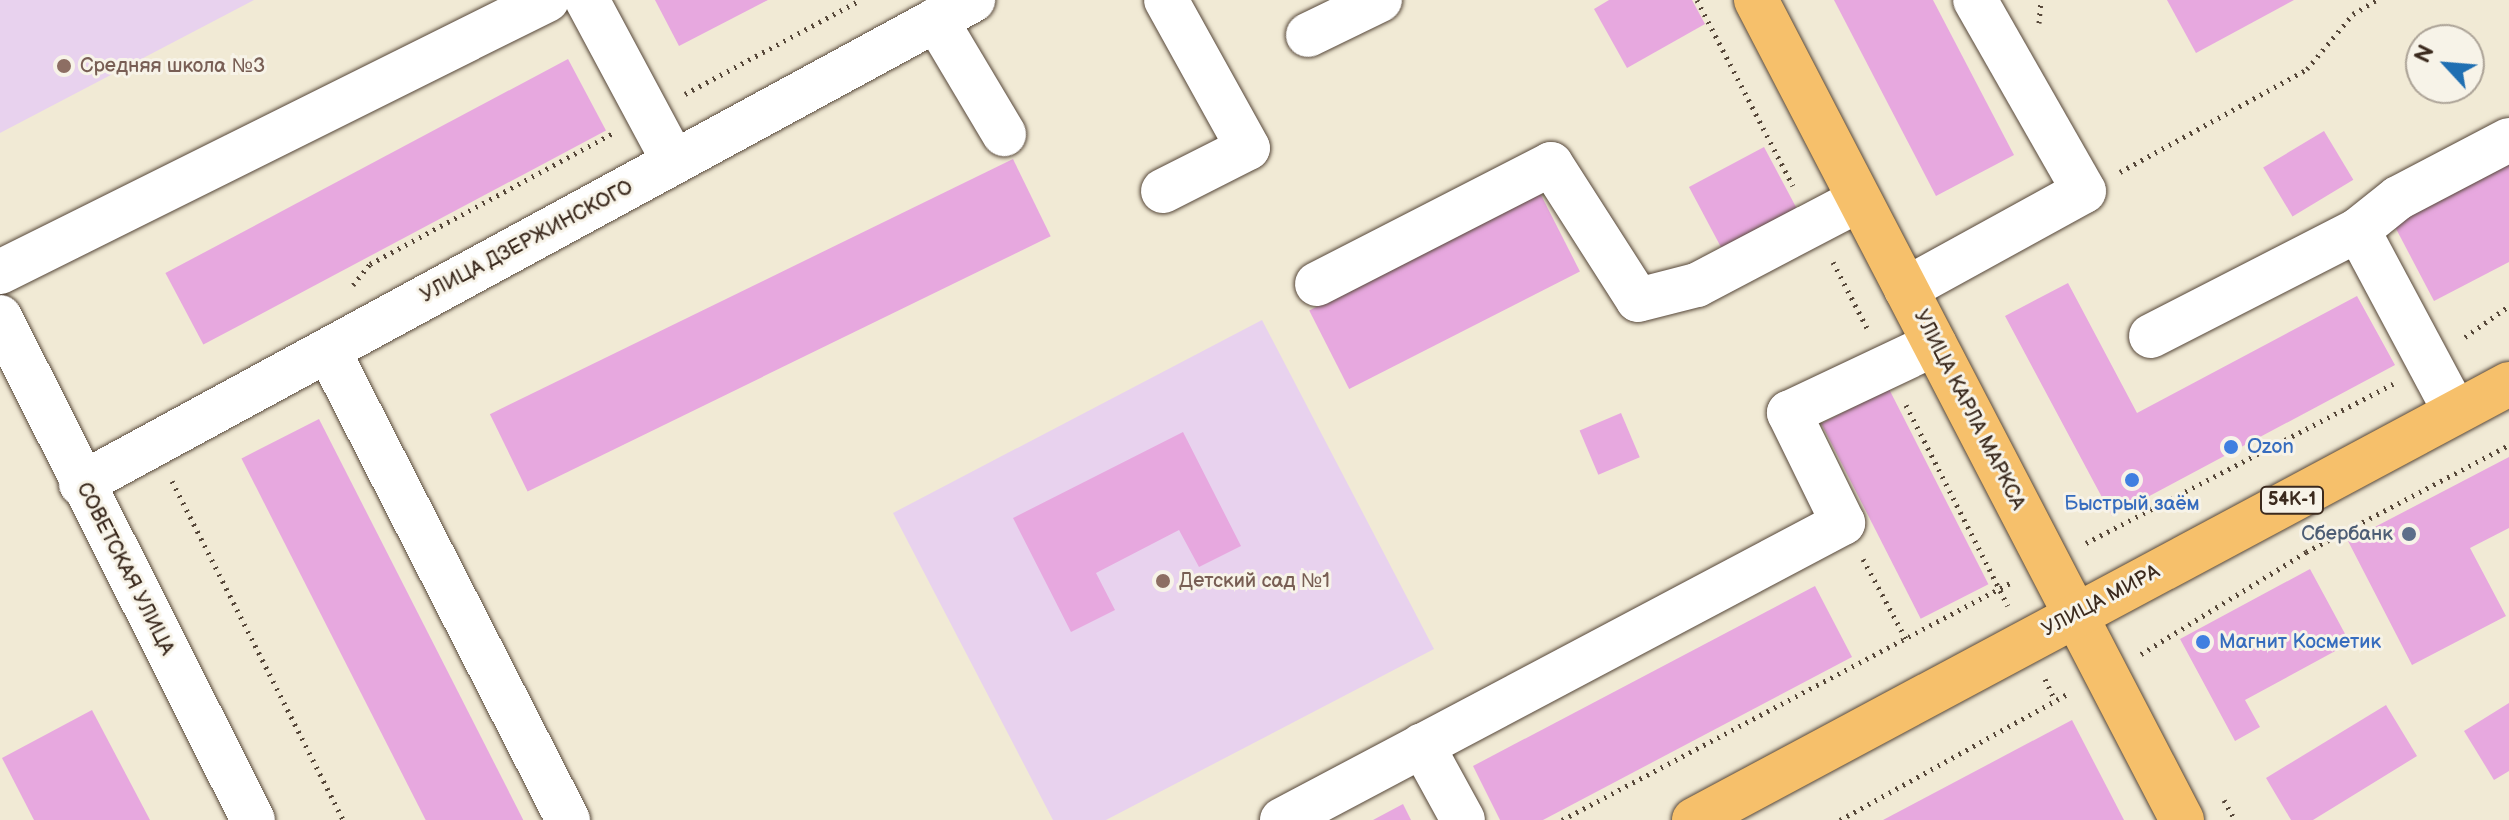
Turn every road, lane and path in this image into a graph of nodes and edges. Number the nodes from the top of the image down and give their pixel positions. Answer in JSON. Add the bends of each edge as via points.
{"nodes":[{"id":1,"x":547,"y":0,"type":"edge"},
{"id":2,"x":587,"y":0,"type":"edge"},
{"id":3,"x":1166,"y":0,"type":"edge"},
{"id":4,"x":1380,"y":0,"type":"edge"},
{"id":5,"x":1756,"y":0,"type":"edge"},
{"id":6,"x":1975,"y":0,"type":"edge"},
{"id":7,"x":2376,"y":0,"type":"edge"},
{"id":8,"x":954,"y":10,"type":"edge"},
{"id":9,"x":1308,"y":35,"type":"dead end"},
{"id":10,"x":1004,"y":134,"type":"dead end"},
{"id":11,"x":2509,"y":140,"type":"edge"},
{"id":12,"x":674,"y":162,"type":"junction"},
{"id":13,"x":1163,"y":191,"type":"dead end"},
{"id":14,"x":2084,"y":191,"type":"junction"},
{"id":15,"x":1859,"y":200,"type":"junction"},
{"id":16,"x":2358,"y":230,"type":"junction"},
{"id":17,"x":0,"y":272,"type":"edge"},
{"id":18,"x":1317,"y":284,"type":"dead end"},
{"id":19,"x":1906,"y":289,"type":"junction"},
{"id":20,"x":0,"y":317,"type":"edge"},
{"id":21,"x":2151,"y":336,"type":"dead end"},
{"id":22,"x":1935,"y":344,"type":"junction"},
{"id":23,"x":328,"y":350,"type":"junction"},
{"id":24,"x":2509,"y":384,"type":"edge"},
{"id":25,"x":15,"y":389,"type":"edge"},
{"id":26,"x":2455,"y":412,"type":"junction"},
{"id":27,"x":2509,"y":445,"type":"edge"},
{"id":28,"x":81,"y":484,"type":"junction"},
{"id":29,"x":1843,"y":523,"type":"junction"},
{"id":30,"x":2074,"y":615,"type":"junction"},
{"id":31,"x":1906,"y":639,"type":"dead end"},
{"id":32,"x":2103,"y":675,"type":"junction"},
{"id":33,"x":1422,"y":745,"type":"junction"},
{"id":34,"x":253,"y":820,"type":"edge"},
{"id":35,"x":568,"y":820,"type":"edge"},
{"id":36,"x":1282,"y":820,"type":"edge"},
{"id":37,"x":1463,"y":820,"type":"edge"},
{"id":38,"x":1694,"y":820,"type":"edge"},
{"id":39,"x":1840,"y":820,"type":"edge"},
{"id":40,"x":2182,"y":820,"type":"edge"}],
"edges":[{"from":1,"to":17,"type":"street"},
{"from":2,"to":12,"type":"street"},
{"from":3,"to":13,"type":"street","via":[[1248,148]]},
{"from":4,"to":9,"type":"street"},
{"from":5,"to":15,"type":"main road","name":"УЛИЦА КАРЛА МАРКСА"},
{"from":6,"to":14,"type":"street"},
{"from":7,"to":14,"type":"path","via":[[2353,14],[2307,69]]},
{"from":8,"to":10,"type":"street"},
{"from":8,"to":12,"type":"street","name":"УЛИЦА ДЗЕРЖИНСКОГО"},
{"from":11,"to":16,"type":"street","via":[[2398,198]]},
{"from":12,"to":23,"type":"street","name":"УЛИЦА ДЗЕРЖИНСКОГО"},
{"from":14,"to":19,"type":"street"},
{"from":15,"to":18,"type":"street","via":[[1697,285],[1638,300],[1551,164]]},
{"from":15,"to":19,"type":"main road","name":"УЛИЦА КАРЛА МАРКСА"},
{"from":16,"to":21,"type":"street"},
{"from":16,"to":26,"type":"street"},
{"from":19,"to":22,"type":"main road","name":"УЛИЦА КАРЛА МАРКСА"},
{"from":20,"to":25,"type":"street","name":"СОВЕТСКАЯ УЛИЦА"},
{"from":22,"to":29,"type":"street","via":[[1789,413]]},
{"from":22,"to":30,"type":"main road","name":"УЛИЦА КАРЛА МАРКСА"},
{"from":23,"to":28,"type":"street","name":"УЛИЦА ДЗЕРЖИНСКОГО"},
{"from":23,"to":35,"type":"street"},
{"from":24,"to":26,"type":"main road","name":"УЛИЦА МИРА","number":"54К-1"},
{"from":25,"to":28,"type":"street","name":"СОВЕТСКАЯ УЛИЦА"},
{"from":26,"to":30,"type":"main road","name":"УЛИЦА МИРА","number":"54К-1"},
{"from":27,"to":32,"type":"path","via":[[2306,552]]},
{"from":28,"to":34,"type":"street","name":"СОВЕТСКАЯ УЛИЦА"},
{"from":29,"to":31,"type":"path"},
{"from":29,"to":33,"type":"street"},
{"from":30,"to":32,"type":"main road","name":"УЛИЦА КАРЛА МАРКСА"},
{"from":30,"to":38,"type":"main road","name":"УЛИЦА МИРА","number":"54К-1"},
{"from":32,"to":39,"type":"path"},
{"from":32,"to":40,"type":"main road","name":"УЛИЦА КАРЛА МАРКСА"},
{"from":33,"to":36,"type":"street"},
{"from":33,"to":37,"type":"street"}]}
